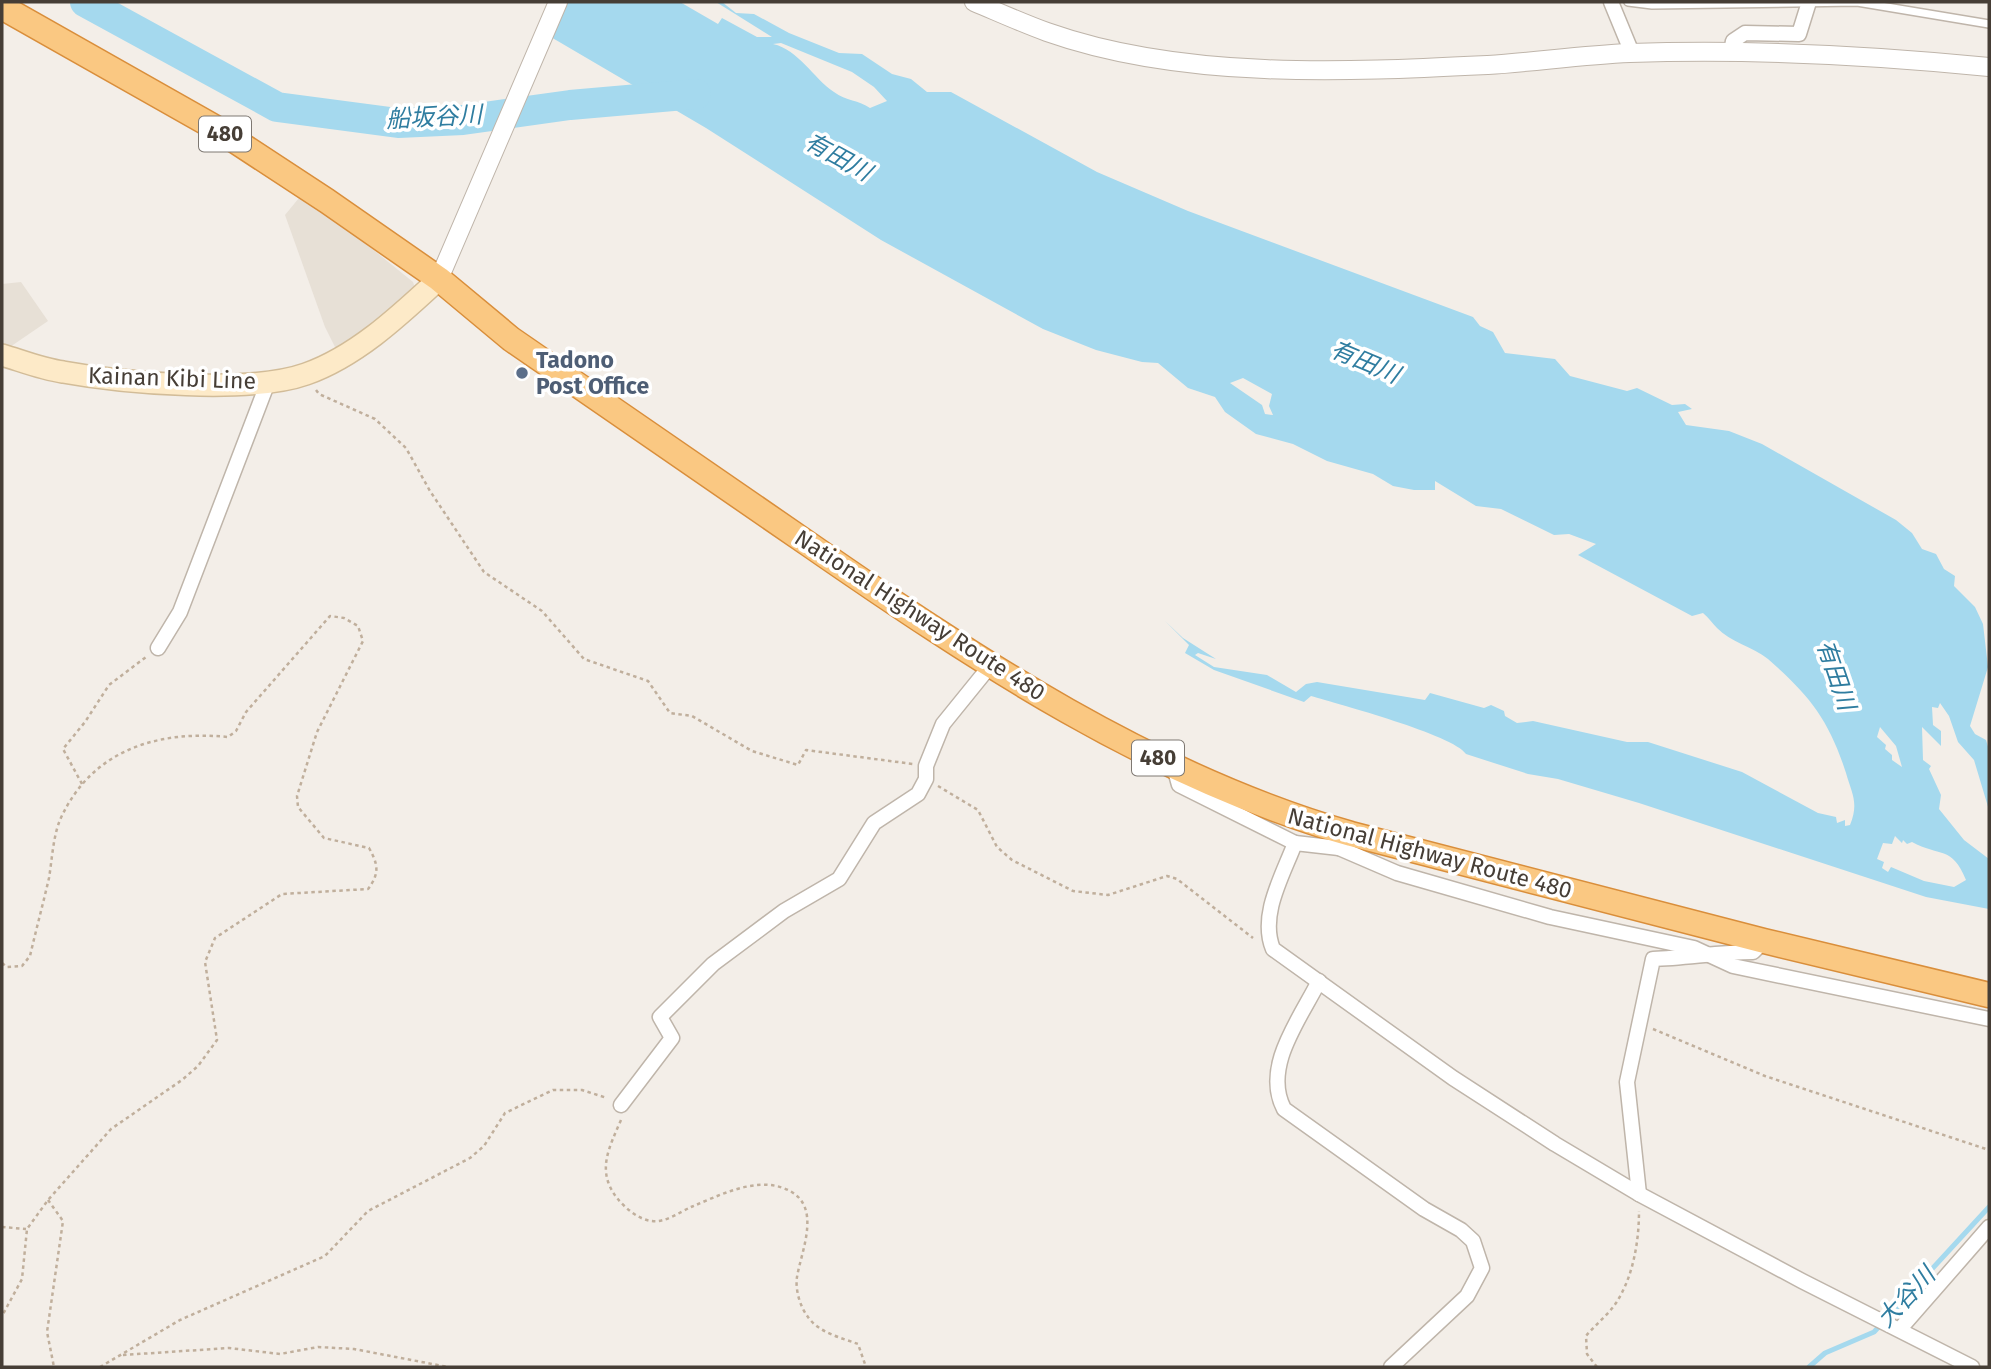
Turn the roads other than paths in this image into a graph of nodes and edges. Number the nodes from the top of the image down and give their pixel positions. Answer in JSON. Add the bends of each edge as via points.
{"nodes":[{"id":1,"x":558,"y":2,"type":"edge"},
{"id":2,"x":974,"y":2,"type":"edge"},
{"id":3,"x":1611,"y":2,"type":"edge"},
{"id":4,"x":1629,"y":2,"type":"edge"},
{"id":5,"x":1716,"y":3,"type":"edge"},
{"id":6,"x":1808,"y":3,"type":"edge"},
{"id":7,"x":7,"y":13,"type":"edge"},
{"id":8,"x":1989,"y":24,"type":"edge"},
{"id":9,"x":1632,"y":53,"type":"junction"},
{"id":10,"x":1731,"y":53,"type":"junction"},
{"id":11,"x":1989,"y":67,"type":"edge"},
{"id":12,"x":443,"y":270,"type":"junction"},
{"id":13,"x":2,"y":355,"type":"edge"},
{"id":14,"x":268,"y":382,"type":"junction"},
{"id":15,"x":158,"y":648,"type":"road end"},
{"id":16,"x":990,"y":666,"type":"junction"},
{"id":17,"x":1174,"y":767,"type":"junction"},
{"id":18,"x":1345,"y":841,"type":"junction"},
{"id":19,"x":1296,"y":843,"type":"junction"},
{"id":20,"x":1764,"y":941,"type":"junction"},
{"id":21,"x":1702,"y":954,"type":"junction"},
{"id":22,"x":1319,"y":981,"type":"junction"},
{"id":23,"x":1989,"y":995,"type":"edge"},
{"id":24,"x":1989,"y":1019,"type":"edge"},
{"id":25,"x":621,"y":1105,"type":"road end"},
{"id":26,"x":1639,"y":1194,"type":"junction"},
{"id":27,"x":1989,"y":1227,"type":"edge"},
{"id":28,"x":1900,"y":1329,"type":"junction"},
{"id":29,"x":1391,"y":1367,"type":"edge"},
{"id":30,"x":1972,"y":1367,"type":"edge"}],
"edges":[{"from":1,"to":12,"type":"street"},
{"from":2,"to":9,"type":"street","via":[[1048,32],[1111,49],[1250,68],[1489,65]]},
{"from":3,"to":9,"type":"street"},
{"from":4,"to":5,"type":"lane"},
{"from":5,"to":6,"type":"lane"},
{"from":6,"to":8,"type":"lane","via":[[1869,3]]},
{"from":6,"to":10,"type":"street","via":[[1799,34],[1745,33],[1733,41]]},
{"from":7,"to":12,"type":"highway","name":"National Highway Route 480","number":"480","via":[[214,127]]},
{"from":9,"to":10,"type":"street"},
{"from":10,"to":11,"type":"street","via":[[1801,53]]},
{"from":12,"to":14,"type":"main road","name":"Kainan Kibi Line","via":[[349,353],[306,374]]},
{"from":12,"to":16,"type":"highway","name":"National Highway Route 480","number":"480","via":[[511,339]]},
{"from":13,"to":14,"type":"main road","name":"Kainan Kibi Line","via":[[62,372],[224,385]]},
{"from":14,"to":15,"type":"street","via":[[180,612]]},
{"from":16,"to":17,"type":"highway","name":"National Highway Route 480","number":"480"},
{"from":16,"to":25,"type":"street","via":[[943,724],[926,772],[909,802],[874,824],[839,879],[784,911],[713,964],[660,1017],[672,1038]]},
{"from":17,"to":18,"type":"highway","name":"National Highway Route 480","number":"480"},
{"from":17,"to":19,"type":"street","via":[[1179,785]]},
{"from":18,"to":19,"type":"street"},
{"from":18,"to":20,"type":"highway","name":"National Highway Route 480","number":"480"},
{"from":18,"to":21,"type":"street","via":[[1397,873],[1550,917],[1694,948]]},
{"from":19,"to":22,"type":"street","via":[[1268,919],[1267,935],[1273,949]]},
{"from":20,"to":21,"type":"street","via":[[1753,952]]},
{"from":20,"to":23,"type":"highway","name":"National Highway Route 480","number":"480"},
{"from":21,"to":24,"type":"street","via":[[1733,966]]},
{"from":21,"to":26,"type":"street","via":[[1653,959],[1627,1082]]},
{"from":22,"to":26,"type":"street","via":[[1453,1078]]},
{"from":22,"to":29,"type":"street","via":[[1277,1065],[1276,1094],[1284,1109],[1424,1209],[1461,1230],[1473,1241],[1482,1268],[1467,1296]]},
{"from":26,"to":28,"type":"street"},
{"from":27,"to":28,"type":"street"},
{"from":28,"to":30,"type":"street"}]}
